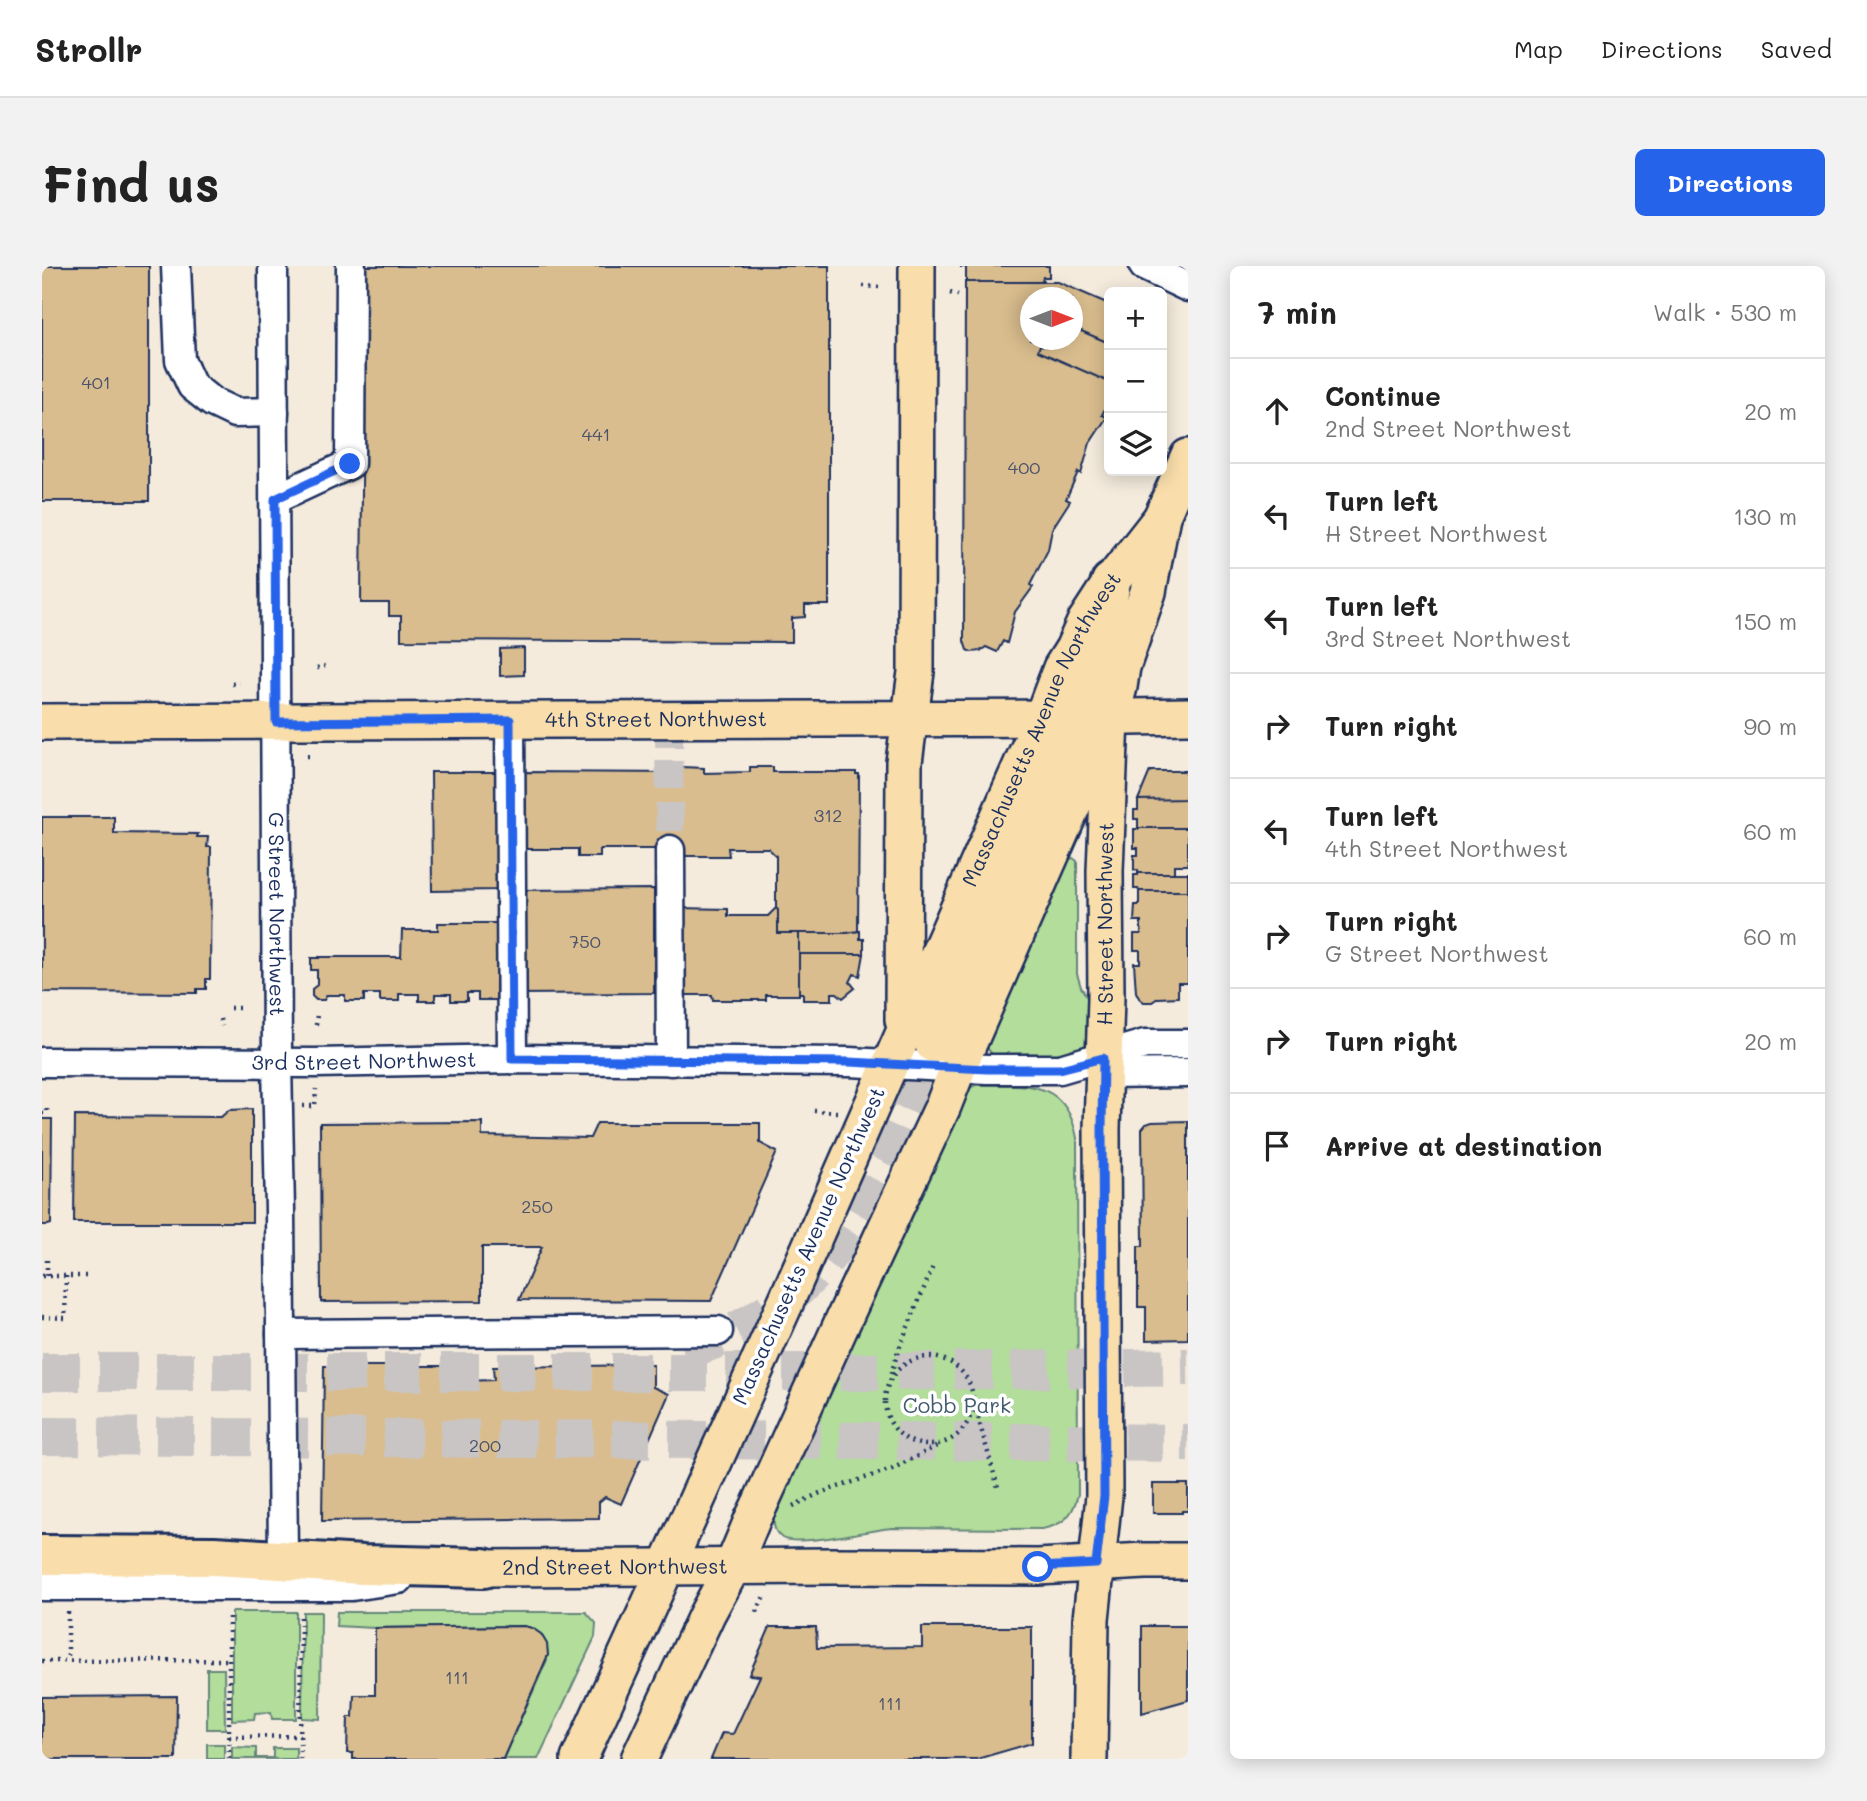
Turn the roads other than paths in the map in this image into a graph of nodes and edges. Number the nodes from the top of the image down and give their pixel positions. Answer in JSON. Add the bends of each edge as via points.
{"nodes":[{"id":1,"x":176,"y":266,"type":"edge"},
{"id":2,"x":274,"y":266,"type":"edge"},
{"id":3,"x":351,"y":266,"type":"edge"},
{"id":4,"x":917,"y":266,"type":"edge"},
{"id":5,"x":1144,"y":266,"type":"edge"},
{"id":6,"x":1188,"y":287,"type":"edge"},
{"id":7,"x":274,"y":412,"type":"junction"},
{"id":8,"x":1188,"y":457,"type":"edge"},
{"id":9,"x":275,"y":499,"type":"junction"},
{"id":10,"x":1162,"y":516,"type":"junction"},
{"id":11,"x":1111,"y":582,"type":"joint"},
{"id":12,"x":1188,"y":716,"type":"edge"},
{"id":13,"x":910,"y":718,"type":"junction"},
{"id":14,"x":1057,"y":718,"type":"junction"},
{"id":15,"x":1111,"y":718,"type":"junction"},
{"id":16,"x":510,"y":720,"type":"junction"},
{"id":17,"x":42,"y":722,"type":"edge"},
{"id":18,"x":276,"y":722,"type":"junction"},
{"id":19,"x":670,"y":850,"type":"tunnel mouth"},
{"id":20,"x":1188,"y":1044,"type":"edge"},
{"id":21,"x":921,"y":1052,"type":"junction"},
{"id":22,"x":512,"y":1059,"type":"junction"},
{"id":23,"x":671,"y":1061,"type":"junction"},
{"id":24,"x":42,"y":1062,"type":"edge"},
{"id":25,"x":277,"y":1062,"type":"junction"},
{"id":26,"x":1103,"y":1066,"type":"junction"},
{"id":27,"x":1188,"y":1073,"type":"edge"},
{"id":28,"x":718,"y":1331,"type":"dead end"},
{"id":29,"x":281,"y":1334,"type":"junction"},
{"id":30,"x":42,"y":1555,"type":"edge"},
{"id":31,"x":282,"y":1560,"type":"junction"},
{"id":32,"x":1188,"y":1562,"type":"edge"},
{"id":33,"x":1096,"y":1564,"type":"junction"},
{"id":34,"x":666,"y":1567,"type":"junction"},
{"id":35,"x":484,"y":1568,"type":"junction"},
{"id":36,"x":732,"y":1568,"type":"junction"},
{"id":37,"x":42,"y":1586,"type":"edge"},
{"id":38,"x":579,"y":1759,"type":"edge"},
{"id":39,"x":639,"y":1759,"type":"edge"},
{"id":40,"x":1089,"y":1759,"type":"edge"}],
"edges":[{"from":1,"to":7,"type":"street","via":[[180,360],[192,386],[235,413]]},
{"from":2,"to":7,"type":"street","name":"G Street Northwest"},
{"from":3,"to":9,"type":"street","via":[[350,464]]},
{"from":4,"to":13,"type":"main road","via":[[916,672]]},
{"from":5,"to":6,"type":"street"},
{"from":7,"to":9,"type":"street","name":"G Street Northwest"},
{"from":8,"to":10,"type":"main road","name":"Massachusetts Avenue Northwest"},
{"from":9,"to":18,"type":"street","name":"G Street Northwest"},
{"from":10,"to":11,"type":"main road","name":"Massachusetts Avenue Northwest"},
{"from":10,"to":15,"type":"main road","name":"Massachusetts Avenue Northwest","via":[[1148,592],[1122,667]]},
{"from":11,"to":14,"type":"highway","via":[[1101,638]]},
{"from":12,"to":15,"type":"main road","name":"4th Street Northwest"},
{"from":13,"to":14,"type":"main road","name":"4th Street Northwest"},
{"from":13,"to":16,"type":"main road","name":"4th Street Northwest"},
{"from":13,"to":21,"type":"main road","via":[[904,762]]},
{"from":14,"to":15,"type":"main road","name":"4th Street Northwest"},
{"from":14,"to":21,"type":"highway","via":[[1055,767]]},
{"from":15,"to":21,"type":"main road","name":"Massachusetts Avenue Northwest"},
{"from":15,"to":26,"type":"main road","name":"H Street Northwest"},
{"from":16,"to":18,"type":"main road","name":"4th Street Northwest"},
{"from":16,"to":22,"type":"street"},
{"from":17,"to":18,"type":"main road","name":"4th Street Northwest"},
{"from":18,"to":25,"type":"street","name":"G Street Northwest"},
{"from":19,"to":23,"type":"street"},
{"from":20,"to":26,"type":"street","name":"3rd Street Northwest","via":[[1145,1044]]},
{"from":21,"to":23,"type":"street","name":"3rd Street Northwest","via":[[849,1062]]},
{"from":21,"to":26,"type":"street","name":"3rd Street Northwest","via":[[1060,1069]]},
{"from":21,"to":34,"type":"main road","name":"Massachusetts Avenue Northwest","bridge":true,"via":[[784,1306]]},
{"from":21,"to":36,"type":"main road","name":"Massachusetts Avenue Northwest","bridge":true,"via":[[943,1106],[852,1301],[777,1505],[753,1517]]},
{"from":22,"to":23,"type":"street","name":"3rd Street Northwest"},
{"from":22,"to":25,"type":"street","name":"3rd Street Northwest"},
{"from":24,"to":25,"type":"street","name":"3rd Street Northwest"},
{"from":25,"to":29,"type":"street","name":"G Street Northwest"},
{"from":26,"to":27,"type":"street","name":"3rd Street Northwest"},
{"from":26,"to":33,"type":"main road","name":"H Street Northwest","via":[[1104,1496]]},
{"from":28,"to":29,"type":"street"},
{"from":29,"to":31,"type":"street","name":"G Street Northwest"},
{"from":30,"to":31,"type":"highway"},
{"from":31,"to":35,"type":"highway"},
{"from":32,"to":33,"type":"main road","name":"2nd Street Northwest"},
{"from":33,"to":36,"type":"main road","name":"2nd Street Northwest"},
{"from":33,"to":40,"type":"main road","name":"H Street Northwest"},
{"from":34,"to":35,"type":"main road","name":"2nd Street Northwest"},
{"from":34,"to":36,"type":"main road","name":"2nd Street Northwest"},
{"from":34,"to":38,"type":"main road","name":"Massachusetts Avenue Northwest"},
{"from":35,"to":37,"type":"street","name":"2nd Street Northwest","via":[[352,1586]]},
{"from":36,"to":39,"type":"main road","name":"Massachusetts Avenue Northwest"}]}
